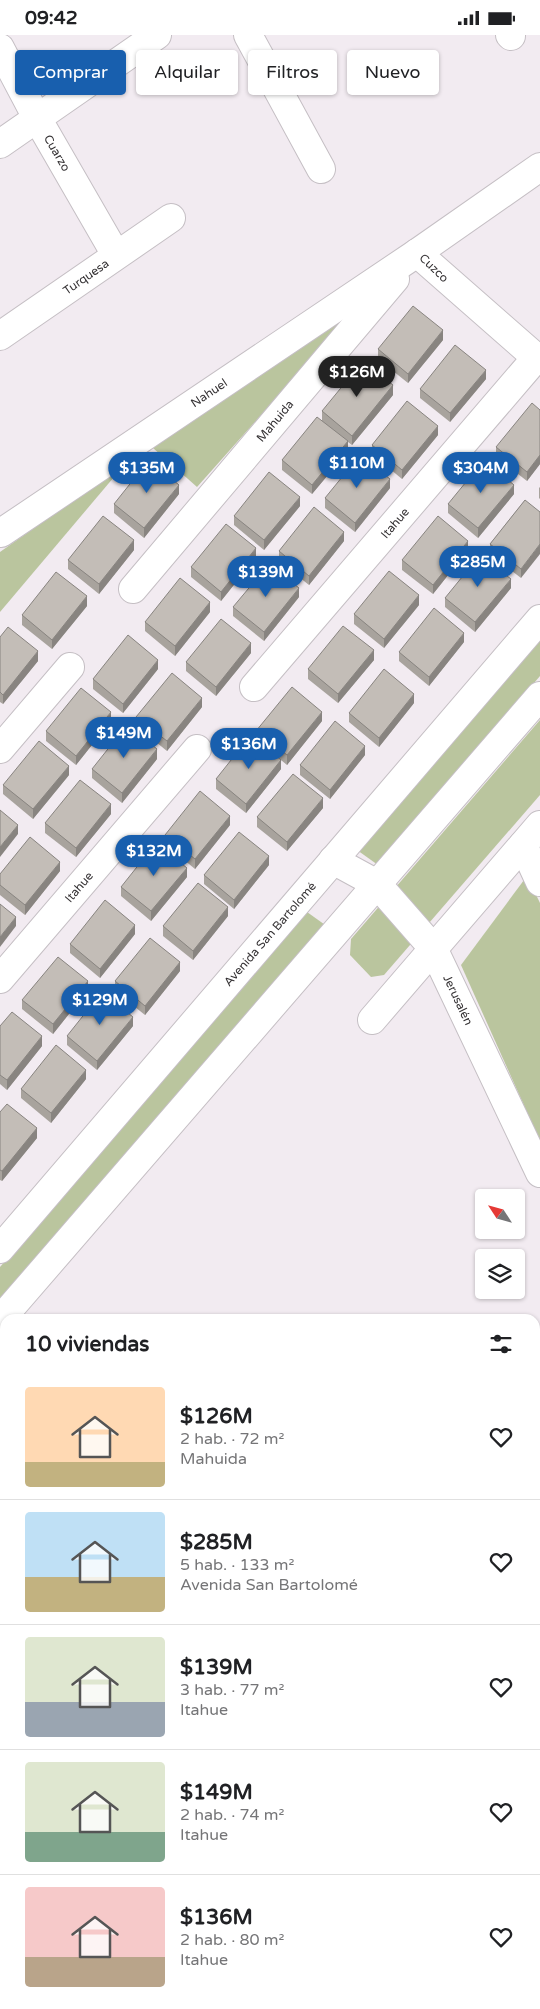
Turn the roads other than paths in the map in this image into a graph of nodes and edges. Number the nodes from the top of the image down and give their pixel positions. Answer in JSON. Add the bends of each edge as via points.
{"nodes":[{"id":1,"x":157,"y":35,"type":"edge"},
{"id":2,"x":248,"y":35,"type":"edge"},
{"id":3,"x":0,"y":48,"type":"edge"},
{"id":4,"x":37,"y":118,"type":"junction"},
{"id":5,"x":0,"y":144,"type":"edge"},
{"id":6,"x":540,"y":167,"type":"edge"},
{"id":7,"x":321,"y":169,"type":"dead end"},
{"id":8,"x":171,"y":218,"type":"dead end"},
{"id":9,"x":416,"y":253,"type":"junction"},
{"id":10,"x":116,"y":255,"type":"junction"},
{"id":11,"x":0,"y":336,"type":"edge"},
{"id":12,"x":538,"y":360,"type":"edge"},
{"id":13,"x":1,"y":533,"type":"edge"},
{"id":14,"x":133,"y":589,"type":"dead end"},
{"id":15,"x":540,"y":619,"type":"edge"},
{"id":16,"x":70,"y":667,"type":"dead end"},
{"id":17,"x":254,"y":687,"type":"dead end"},
{"id":18,"x":540,"y":696,"type":"edge"},
{"id":19,"x":0,"y":749,"type":"edge"},
{"id":20,"x":198,"y":749,"type":"dead end"},
{"id":21,"x":531,"y":835,"type":"edge"},
{"id":22,"x":333,"y":860,"type":"junction"},
{"id":23,"x":540,"y":882,"type":"edge"},
{"id":24,"x":377,"y":884,"type":"junction"},
{"id":25,"x":433,"y":948,"type":"junction"},
{"id":26,"x":0,"y":979,"type":"edge"},
{"id":27,"x":372,"y":1019,"type":"dead end"},
{"id":28,"x":540,"y":1173,"type":"edge"},
{"id":29,"x":3,"y":1240,"type":"edge"},
{"id":30,"x":5,"y":1314,"type":"edge"}],
"edges":[{"from":1,"to":4,"type":"street"},
{"from":2,"to":7,"type":"street"},
{"from":3,"to":4,"type":"street","name":"Cuarzo"},
{"from":4,"to":5,"type":"street"},
{"from":4,"to":10,"type":"street","name":"Cuarzo"},
{"from":6,"to":9,"type":"street","name":"Cuzco"},
{"from":8,"to":10,"type":"street","name":"Turquesa"},
{"from":9,"to":12,"type":"street","name":"Cuzco"},
{"from":9,"to":13,"type":"street","name":"Nahuel"},
{"from":9,"to":14,"type":"street","name":"Mahuida"},
{"from":10,"to":11,"type":"street","name":"Turquesa"},
{"from":12,"to":17,"type":"street","name":"Itahue"},
{"from":15,"to":22,"type":"street","name":"Avenida San Bartolomé"},
{"from":16,"to":19,"type":"street"},
{"from":18,"to":24,"type":"street"},
{"from":20,"to":26,"type":"street","name":"Itahue"},
{"from":21,"to":23,"type":"street"},
{"from":21,"to":25,"type":"street"},
{"from":22,"to":24,"type":"street","name":"Jerusalén"},
{"from":22,"to":29,"type":"street","name":"Avenida San Bartolomé"},
{"from":24,"to":25,"type":"street","name":"Jerusalén"},
{"from":24,"to":30,"type":"street"},
{"from":25,"to":27,"type":"street"},
{"from":25,"to":28,"type":"street","name":"Jerusalén"}]}
